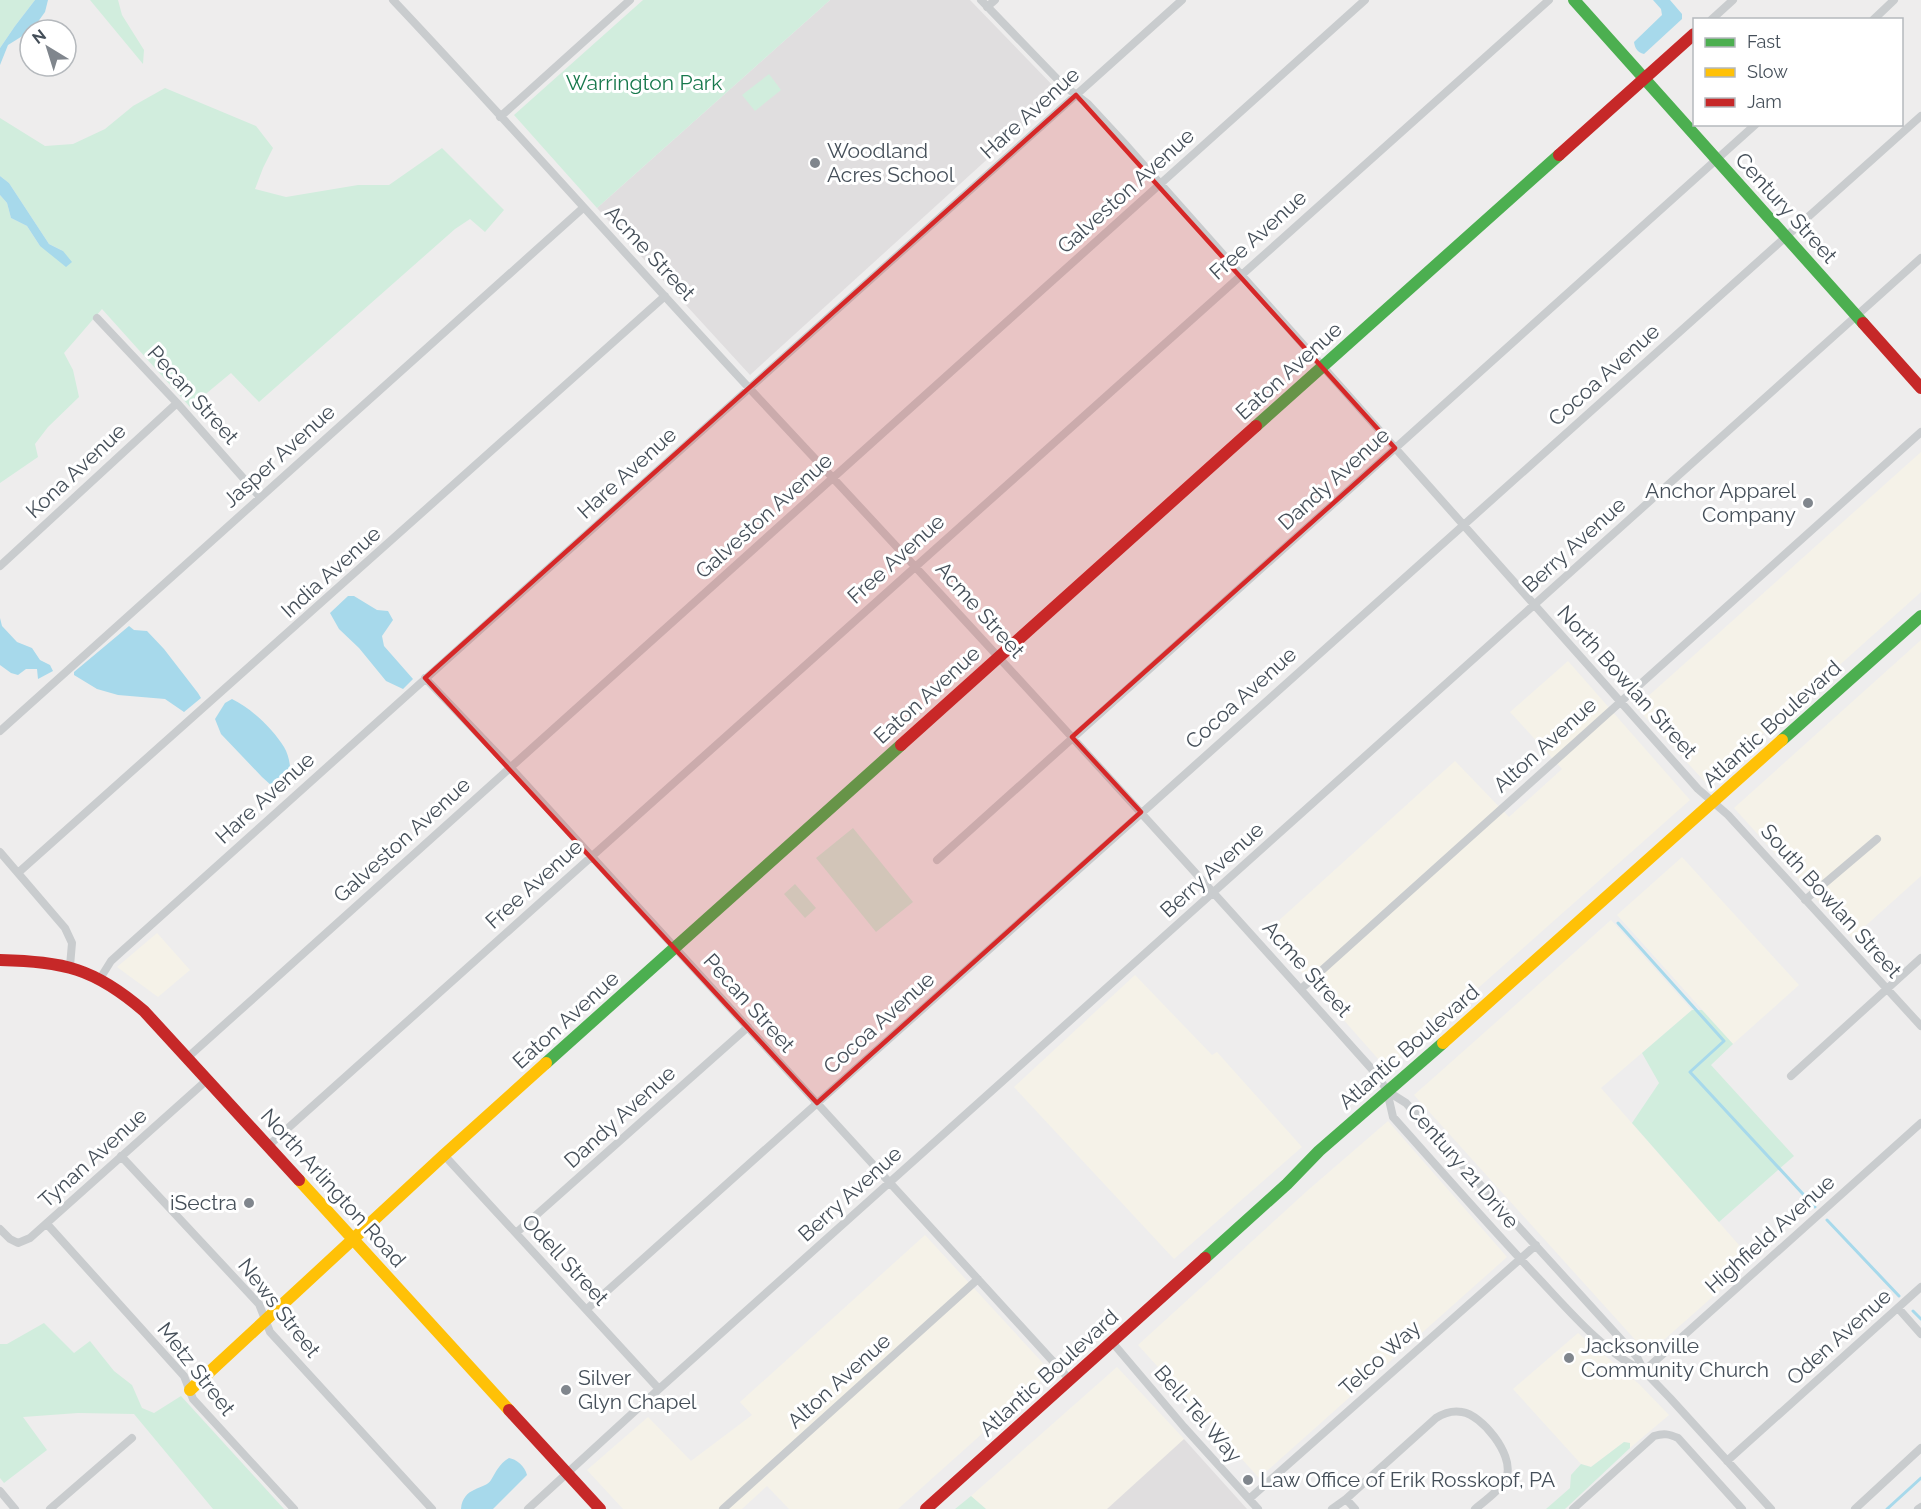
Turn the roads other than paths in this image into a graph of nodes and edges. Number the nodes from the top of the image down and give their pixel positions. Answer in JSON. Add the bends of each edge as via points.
{"nodes":[{"id":1,"x":393,"y":0,"type":"edge"},
{"id":2,"x":630,"y":0,"type":"edge"},
{"id":3,"x":995,"y":0,"type":"edge"},
{"id":4,"x":1182,"y":0,"type":"edge"},
{"id":5,"x":1365,"y":0,"type":"edge"},
{"id":6,"x":1549,"y":0,"type":"edge"},
{"id":7,"x":1574,"y":0,"type":"edge"},
{"id":8,"x":1734,"y":0,"type":"edge"},
{"id":9,"x":1894,"y":0,"type":"edge"},
{"id":10,"x":984,"y":3,"type":"edge"},
{"id":11,"x":1713,"y":18,"type":"edge"},
{"id":12,"x":1875,"y":18,"type":"edge"},
{"id":13,"x":1693,"y":36,"type":"edge"},
{"id":14,"x":1644,"y":79,"type":"junction"},
{"id":15,"x":1076,"y":95,"type":"junction"},
{"id":16,"x":1921,"y":116,"type":"edge"},
{"id":17,"x":500,"y":117,"type":"junction"},
{"id":18,"x":1754,"y":126,"type":"edge"},
{"id":19,"x":1717,"y":160,"type":"junction"},
{"id":20,"x":1161,"y":184,"type":"junction"},
{"id":21,"x":583,"y":208,"type":"junction"},
{"id":22,"x":1785,"y":236,"type":"junction"},
{"id":23,"x":1921,"y":258,"type":"edge"},
{"id":24,"x":1241,"y":275,"type":"junction"},
{"id":25,"x":665,"y":296,"type":"junction"},
{"id":26,"x":1856,"y":316,"type":"junction"},
{"id":27,"x":97,"y":318,"type":"dead end"},
{"id":28,"x":1323,"y":367,"type":"junction"},
{"id":29,"x":749,"y":387,"type":"junction"},
{"id":30,"x":1921,"y":388,"type":"edge"},
{"id":31,"x":177,"y":402,"type":"junction"},
{"id":32,"x":1921,"y":432,"type":"edge"},
{"id":33,"x":1395,"y":448,"type":"junction"},
{"id":34,"x":834,"y":478,"type":"junction"},
{"id":35,"x":260,"y":497,"type":"junction"},
{"id":36,"x":1463,"y":525,"type":"junction"},
{"id":37,"x":0,"y":566,"type":"edge"},
{"id":38,"x":916,"y":566,"type":"junction"},
{"id":39,"x":1534,"y":605,"type":"junction"},
{"id":40,"x":1921,"y":616,"type":"edge"},
{"id":41,"x":999,"y":657,"type":"junction"},
{"id":42,"x":425,"y":678,"type":"junction"},
{"id":43,"x":1621,"y":701,"type":"junction"},
{"id":44,"x":0,"y":731,"type":"edge"},
{"id":45,"x":1072,"y":737,"type":"junction"},
{"id":46,"x":510,"y":767,"type":"junction"},
{"id":47,"x":1714,"y":802,"type":"junction"},
{"id":48,"x":1141,"y":812,"type":"junction"},
{"id":49,"x":1877,"y":839,"type":"dead end"},
{"id":50,"x":0,"y":852,"type":"edge"},
{"id":51,"x":591,"y":858,"type":"junction"},
{"id":52,"x":937,"y":860,"type":"dead end"},
{"id":53,"x":19,"y":872,"type":"junction"},
{"id":54,"x":1213,"y":893,"type":"junction"},
{"id":55,"x":1805,"y":900,"type":"junction"},
{"id":56,"x":675,"y":948,"type":"junction"},
{"id":57,"x":1921,"y":958,"type":"edge"},
{"id":58,"x":0,"y":960,"type":"edge"},
{"id":59,"x":70,"y":966,"type":"junction"},
{"id":60,"x":101,"y":977,"type":"junction"},
{"id":61,"x":1301,"y":989,"type":"junction"},
{"id":62,"x":1887,"y":989,"type":"junction"},
{"id":63,"x":1921,"y":1026,"type":"edge"},
{"id":64,"x":748,"y":1027,"type":"junction"},
{"id":65,"x":187,"y":1058,"type":"junction"},
{"id":66,"x":1791,"y":1076,"type":"dead end"},
{"id":67,"x":207,"y":1080,"type":"junction"},
{"id":68,"x":1387,"y":1090,"type":"junction"},
{"id":69,"x":817,"y":1103,"type":"junction"},
{"id":70,"x":1921,"y":1123,"type":"edge"},
{"id":71,"x":268,"y":1146,"type":"junction"},
{"id":72,"x":444,"y":1155,"type":"junction"},
{"id":73,"x":121,"y":1156,"type":"junction"},
{"id":74,"x":890,"y":1183,"type":"junction"},
{"id":75,"x":47,"y":1224,"type":"junction"},
{"id":76,"x":0,"y":1229,"type":"edge"},
{"id":77,"x":516,"y":1233,"type":"junction"},
{"id":78,"x":353,"y":1238,"type":"junction"},
{"id":79,"x":1536,"y":1245,"type":"junction"},
{"id":80,"x":1520,"y":1258,"type":"junction"},
{"id":81,"x":978,"y":1279,"type":"junction"},
{"id":82,"x":1921,"y":1287,"type":"edge"},
{"id":83,"x":1898,"y":1308,"type":"junction"},
{"id":84,"x":587,"y":1310,"type":"junction"},
{"id":85,"x":265,"y":1318,"type":"junction"},
{"id":86,"x":1921,"y":1334,"type":"edge"},
{"id":87,"x":1112,"y":1342,"type":"junction"},
{"id":88,"x":1644,"y":1371,"type":"junction"},
{"id":89,"x":1070,"y":1380,"type":"junction"},
{"id":90,"x":659,"y":1389,"type":"junction"},
{"id":91,"x":189,"y":1390,"type":"junction"},
{"id":92,"x":132,"y":1438,"type":"dead end"},
{"id":93,"x":1921,"y":1448,"type":"edge"},
{"id":94,"x":1727,"y":1461,"type":"junction"},
{"id":95,"x":567,"y":1473,"type":"junction"},
{"id":96,"x":0,"y":1491,"type":"edge"},
{"id":97,"x":1249,"y":1499,"type":"junction"},
{"id":98,"x":1346,"y":1499,"type":"junction"},
{"id":99,"x":15,"y":1509,"type":"edge"},
{"id":100,"x":50,"y":1509,"type":"edge"},
{"id":101,"x":294,"y":1509,"type":"edge"},
{"id":102,"x":432,"y":1509,"type":"edge"},
{"id":103,"x":528,"y":1509,"type":"edge"},
{"id":104,"x":600,"y":1509,"type":"edge"},
{"id":105,"x":723,"y":1509,"type":"edge"},
{"id":106,"x":926,"y":1509,"type":"edge"},
{"id":107,"x":1258,"y":1509,"type":"edge"},
{"id":108,"x":1332,"y":1509,"type":"edge"},
{"id":109,"x":1355,"y":1509,"type":"edge"},
{"id":110,"x":1475,"y":1509,"type":"edge"},
{"id":111,"x":1573,"y":1509,"type":"edge"},
{"id":112,"x":1742,"y":1509,"type":"edge"},
{"id":113,"x":1771,"y":1509,"type":"edge"},
{"id":114,"x":1855,"y":1509,"type":"edge"}],
"edges":[{"from":1,"to":17,"type":"street","name":"Acme Street"},
{"from":2,"to":17,"type":"street"},
{"from":3,"to":10,"type":"street"},
{"from":4,"to":15,"type":"street","name":"Hare Avenue"},
{"from":5,"to":20,"type":"street","name":"Galveston Avenue"},
{"from":6,"to":24,"type":"street","name":"Free Avenue"},
{"from":7,"to":14,"type":"street","name":"Century Street"},
{"from":8,"to":11,"type":"street"},
{"from":9,"to":12,"type":"street"},
{"from":10,"to":15,"type":"street","name":"North Bowlan Street"},
{"from":13,"to":14,"type":"street","name":"Eaton Avenue"},
{"from":14,"to":19,"type":"street","name":"Century Street"},
{"from":14,"to":28,"type":"street","name":"Eaton Avenue"},
{"from":15,"to":20,"type":"street","name":"North Bowlan Street"},
{"from":15,"to":29,"type":"street","name":"Hare Avenue"},
{"from":16,"to":22,"type":"street","name":"Cocoa Avenue"},
{"from":17,"to":21,"type":"street","name":"Acme Street"},
{"from":18,"to":19,"type":"street","name":"Dandy Avenue"},
{"from":19,"to":22,"type":"street","name":"Century Street"},
{"from":19,"to":33,"type":"street","name":"Dandy Avenue"},
{"from":20,"to":24,"type":"street","name":"North Bowlan Street"},
{"from":20,"to":34,"type":"street","name":"Galveston Avenue"},
{"from":21,"to":25,"type":"street","name":"Acme Street"},
{"from":21,"to":35,"type":"street","name":"Jasper Avenue"},
{"from":22,"to":26,"type":"street","name":"Century Street"},
{"from":22,"to":36,"type":"street","name":"Cocoa Avenue"},
{"from":23,"to":26,"type":"street","name":"Berry Avenue"},
{"from":24,"to":28,"type":"street","name":"North Bowlan Street"},
{"from":24,"to":38,"type":"street","name":"Free Avenue"},
{"from":25,"to":29,"type":"street","name":"Acme Street"},
{"from":25,"to":53,"type":"street","name":"India Avenue"},
{"from":26,"to":30,"type":"street","name":"Century Street"},
{"from":26,"to":39,"type":"street","name":"Berry Avenue"},
{"from":27,"to":31,"type":"street","name":"Pecan Street"},
{"from":28,"to":33,"type":"street","name":"North Bowlan Street"},
{"from":28,"to":41,"type":"street","name":"Eaton Avenue"},
{"from":29,"to":34,"type":"street","name":"Acme Street"},
{"from":29,"to":42,"type":"street","name":"Hare Avenue"},
{"from":31,"to":35,"type":"street","name":"Pecan Street"},
{"from":31,"to":37,"type":"street","name":"Kona Avenue"},
{"from":32,"to":43,"type":"street","name":"Alton Avenue"},
{"from":33,"to":36,"type":"street","name":"North Bowlan Street"},
{"from":33,"to":45,"type":"street","name":"Dandy Avenue"},
{"from":34,"to":38,"type":"street","name":"Acme Street"},
{"from":34,"to":46,"type":"street","name":"Galveston Avenue"},
{"from":35,"to":44,"type":"street","name":"Jasper Avenue"},
{"from":36,"to":39,"type":"street","name":"North Bowlan Street"},
{"from":36,"to":48,"type":"street","name":"Cocoa Avenue"},
{"from":38,"to":41,"type":"street","name":"Acme Street"},
{"from":38,"to":51,"type":"street","name":"Free Avenue"},
{"from":39,"to":43,"type":"street","name":"North Bowlan Street"},
{"from":39,"to":54,"type":"street","name":"Berry Avenue"},
{"from":40,"to":47,"type":"street","name":"Atlantic Boulevard"},
{"from":41,"to":45,"type":"street","name":"Acme Street"},
{"from":41,"to":56,"type":"street","name":"Eaton Avenue"},
{"from":42,"to":46,"type":"street","name":"Pecan Street"},
{"from":42,"to":60,"type":"street","name":"Hare Avenue","via":[[111,961]]},
{"from":43,"to":47,"type":"street","name":"North Bowlan Street"},
{"from":43,"to":61,"type":"street","name":"Alton Avenue"},
{"from":45,"to":48,"type":"street","name":"Acme Street"},
{"from":45,"to":52,"type":"street","name":"Dandy Avenue"},
{"from":46,"to":51,"type":"street","name":"Pecan Street"},
{"from":46,"to":65,"type":"street","name":"Galveston Avenue"},
{"from":47,"to":55,"type":"street","name":"South Bowlan Street"},
{"from":47,"to":68,"type":"street","name":"Atlantic Boulevard"},
{"from":48,"to":54,"type":"street","name":"Acme Street"},
{"from":48,"to":69,"type":"street","name":"Cocoa Avenue"},
{"from":49,"to":55,"type":"street"},
{"from":50,"to":53,"type":"street"},
{"from":51,"to":56,"type":"street","name":"Pecan Street"},
{"from":51,"to":71,"type":"street","name":"Free Avenue"},
{"from":53,"to":59,"type":"street","via":[[69,935]]},
{"from":54,"to":61,"type":"street","name":"Acme Street"},
{"from":54,"to":74,"type":"street","name":"Berry Avenue"},
{"from":55,"to":62,"type":"street","name":"South Bowlan Street"},
{"from":56,"to":64,"type":"street","name":"Pecan Street"},
{"from":56,"to":72,"type":"street","name":"Eaton Avenue"},
{"from":57,"to":62,"type":"street"},
{"from":58,"to":59,"type":"street","name":"North Arlington Road","via":[[41,960]]},
{"from":59,"to":60,"type":"street","name":"North Arlington Road"},
{"from":60,"to":65,"type":"street","name":"North Arlington Road","via":[[139,1006]]},
{"from":61,"to":68,"type":"street","name":"Acme Street"},
{"from":62,"to":63,"type":"street","name":"South Bowlan Street"},
{"from":62,"to":66,"type":"street"},
{"from":64,"to":69,"type":"street","name":"Pecan Street"},
{"from":64,"to":77,"type":"street","name":"Dandy Avenue"},
{"from":65,"to":67,"type":"street","name":"North Arlington Road"},
{"from":67,"to":71,"type":"street","name":"North Arlington Road"},
{"from":67,"to":73,"type":"street","name":"Tynan Avenue"},
{"from":68,"to":79,"type":"street","name":"Century 21 Drive","via":[[1406,1103]]},
{"from":68,"to":80,"type":"street","name":"Century 21 Drive","via":[[1393,1116]]},
{"from":68,"to":87,"type":"street","name":"Atlantic Boulevard"},
{"from":69,"to":74,"type":"street","name":"Pecan Street"},
{"from":69,"to":84,"type":"street","name":"Cocoa Avenue"},
{"from":70,"to":88,"type":"street","name":"Highfield Avenue"},
{"from":71,"to":78,"type":"street","name":"North Arlington Road"},
{"from":72,"to":77,"type":"street","name":"Odell Street"},
{"from":72,"to":78,"type":"street","name":"Eaton Avenue"},
{"from":73,"to":75,"type":"street","name":"Tynan Avenue"},
{"from":73,"to":85,"type":"street","name":"News Street","via":[[259,1304]]},
{"from":74,"to":81,"type":"street","name":"Pecan Street"},
{"from":74,"to":90,"type":"street","name":"Berry Avenue"},
{"from":75,"to":76,"type":"street","name":"Tynan Avenue","via":[[18,1243]]},
{"from":75,"to":91,"type":"street","name":"Metz Street","via":[[184,1376]]},
{"from":77,"to":84,"type":"street","name":"Odell Street"},
{"from":78,"to":85,"type":"street","name":"Eaton Avenue"},
{"from":78,"to":95,"type":"street","name":"North Arlington Road"},
{"from":79,"to":80,"type":"street","name":"Telco Way"},
{"from":79,"to":88,"type":"street","name":"Century 21 Drive","via":[[1637,1357]]},
{"from":80,"to":88,"type":"street","name":"Century 21 Drive","via":[[1574,1317],[1629,1365]]},
{"from":80,"to":97,"type":"street","name":"Telco Way"},
{"from":81,"to":89,"type":"street","name":"Pecan Street"},
{"from":81,"to":105,"type":"street","name":"Alton Avenue"},
{"from":82,"to":83,"type":"street","name":"Oden Avenue"},
{"from":83,"to":86,"type":"street"},
{"from":83,"to":94,"type":"street","name":"Oden Avenue"},
{"from":84,"to":90,"type":"street","name":"Odell Street"},
{"from":85,"to":91,"type":"street","name":"Eaton Avenue"},
{"from":85,"to":102,"type":"street","name":"News Street","via":[[270,1332]]},
{"from":87,"to":89,"type":"street","name":"Atlantic Boulevard"},
{"from":87,"to":97,"type":"street","name":"Bell-Tel Way"},
{"from":88,"to":94,"type":"street","name":"Century 21 Drive"},
{"from":89,"to":106,"type":"street","name":"Atlantic Boulevard"},
{"from":90,"to":95,"type":"street","name":"Berry Avenue"},
{"from":91,"to":101,"type":"street","name":"Metz Street","via":[[193,1400]]},
{"from":92,"to":100,"type":"street"},
{"from":93,"to":114,"type":"street"},
{"from":94,"to":113,"type":"street","name":"Century 21 Drive"},
{"from":95,"to":103,"type":"street","name":"Berry Avenue"},
{"from":95,"to":104,"type":"street","name":"North Arlington Road"},
{"from":96,"to":99,"type":"street"},
{"from":97,"to":107,"type":"street","name":"Bell-Tel Way"},
{"from":98,"to":108,"type":"street"},
{"from":98,"to":109,"type":"street"},
{"from":98,"to":110,"type":"street","via":[[1436,1418],[1444,1413],[1464,1412],[1492,1435],[1508,1465],[1507,1475],[1496,1491]]},
{"from":111,"to":112,"type":"street","via":[[1654,1436],[1662,1434],[1678,1438]]}]}
